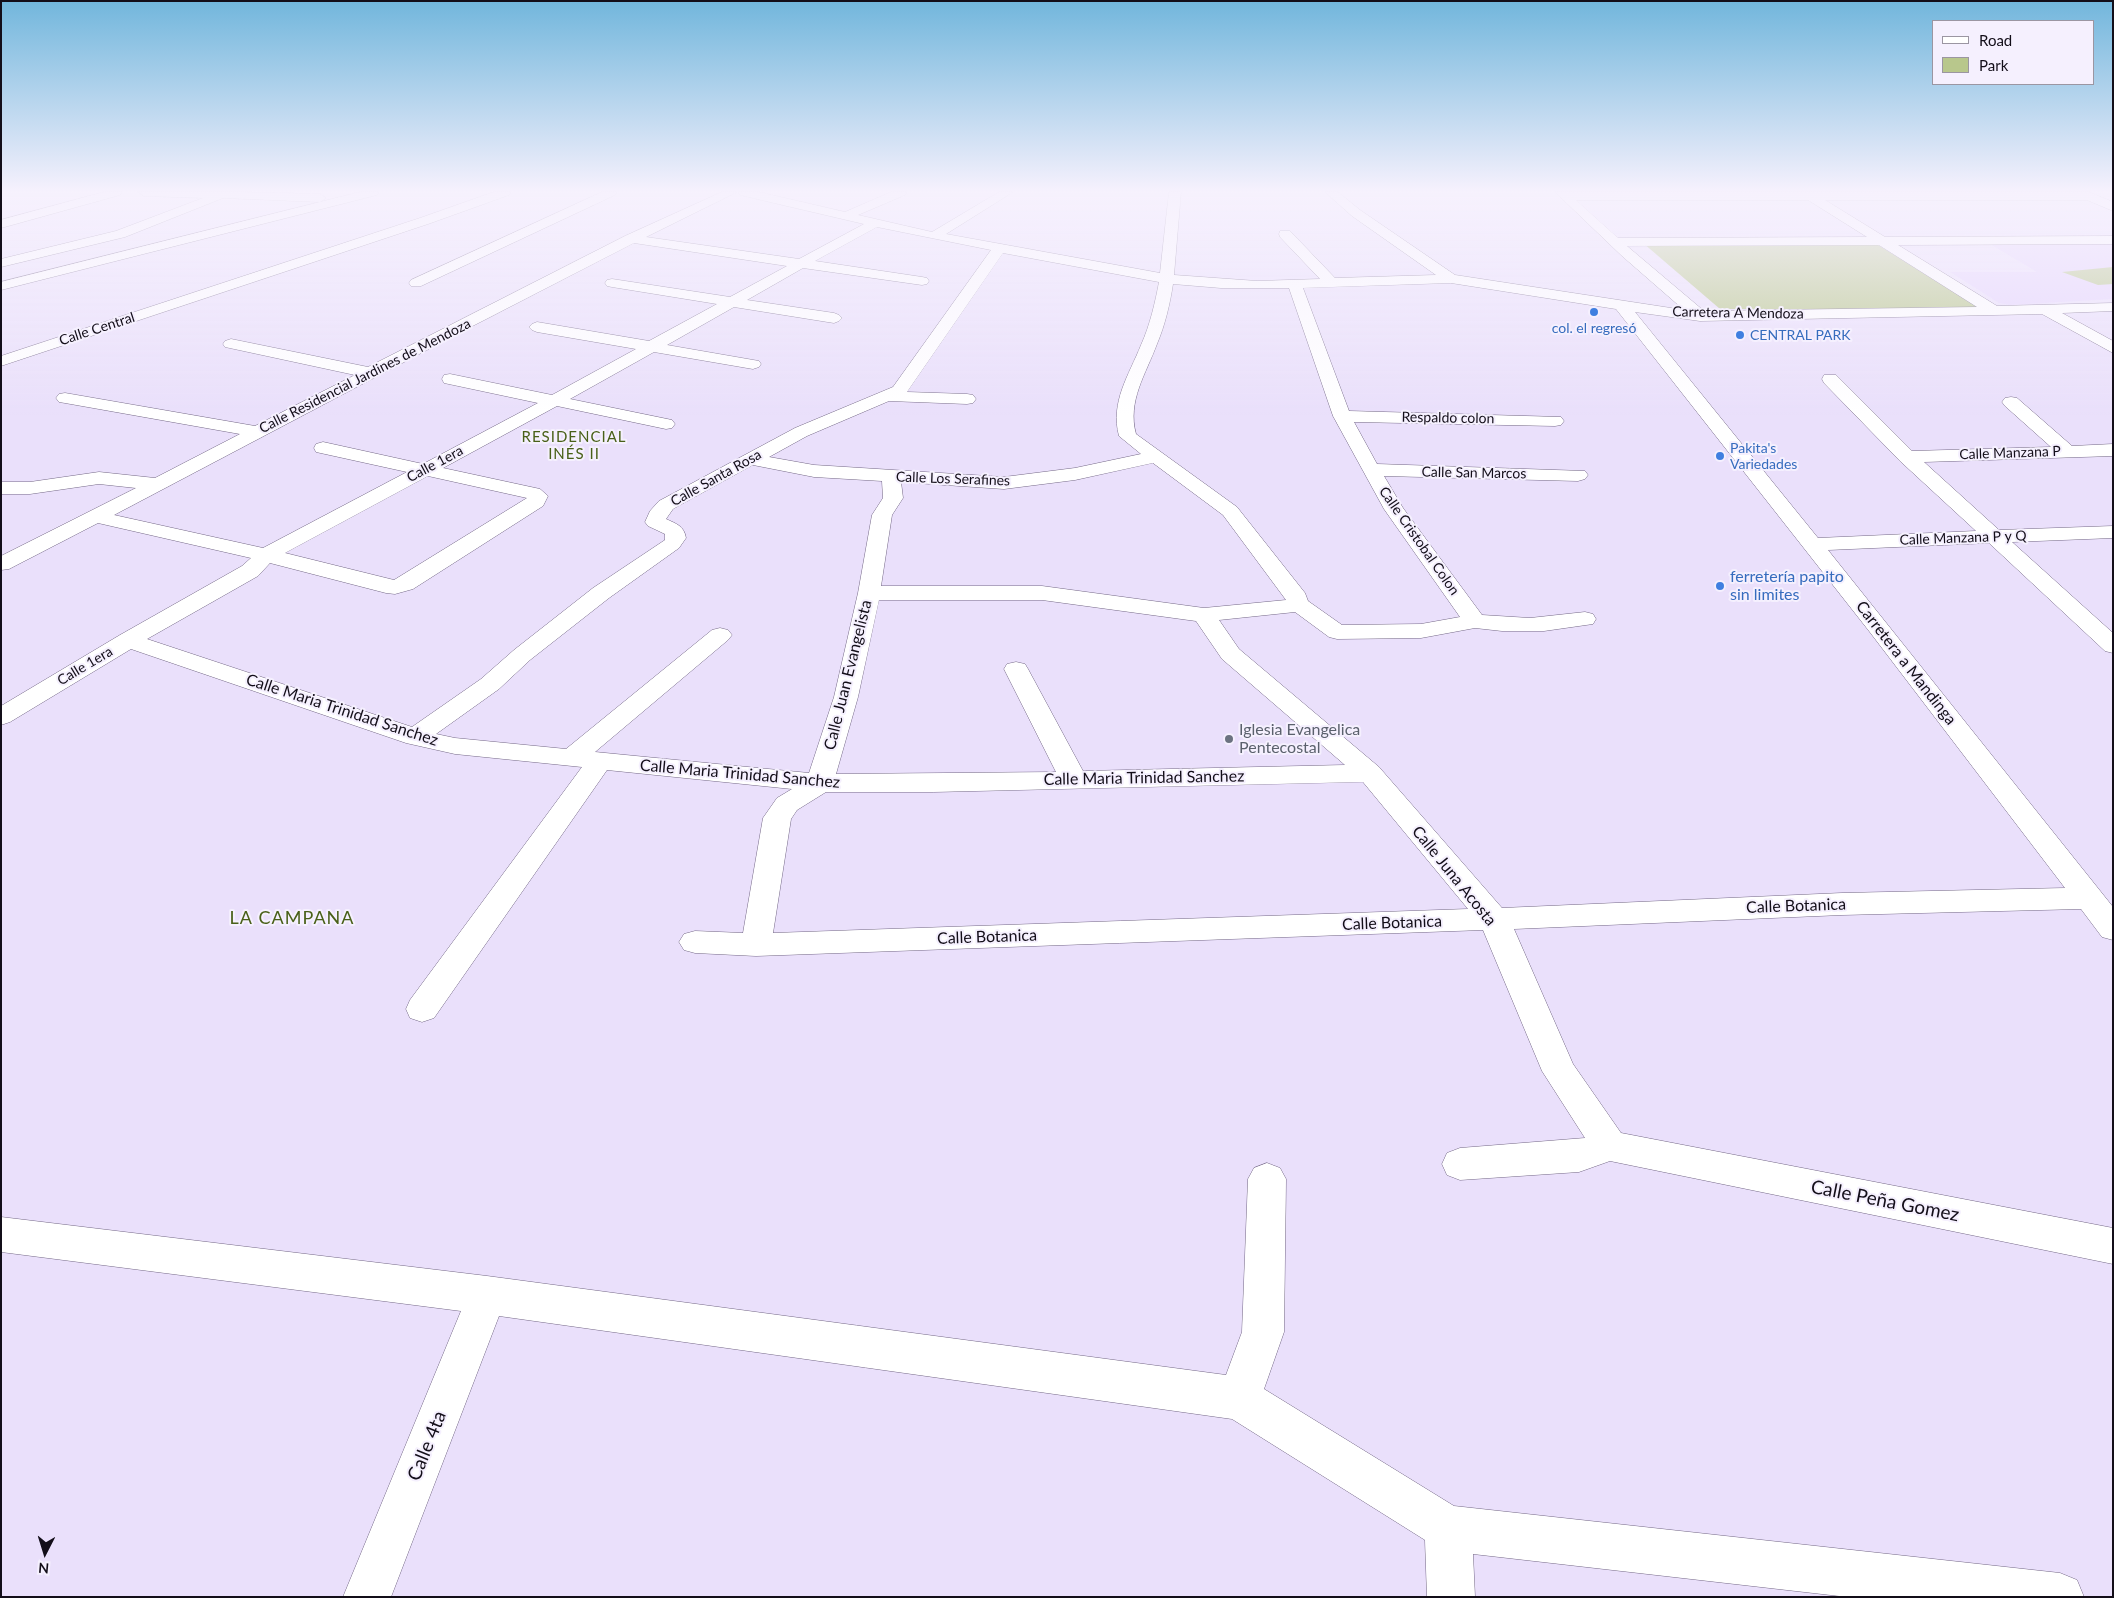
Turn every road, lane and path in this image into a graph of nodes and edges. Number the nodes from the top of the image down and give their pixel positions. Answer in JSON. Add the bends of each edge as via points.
{"nodes":[{"id":1,"x":78,"y":267,"type":"edge"},
{"id":2,"x":286,"y":267,"type":"edge"},
{"id":3,"x":451,"y":267,"type":"edge"},
{"id":4,"x":577,"y":267,"type":"edge"},
{"id":5,"x":795,"y":267,"type":"edge"},
{"id":6,"x":825,"y":267,"type":"edge"},
{"id":7,"x":987,"y":267,"type":"edge"},
{"id":8,"x":1098,"y":267,"type":"edge"},
{"id":9,"x":1169,"y":267,"type":"edge"},
{"id":10,"x":1316,"y":267,"type":"edge"},
{"id":11,"x":1433,"y":267,"type":"edge"},
{"id":12,"x":1644,"y":267,"type":"edge"},
{"id":13,"x":1923,"y":267,"type":"edge"},
{"id":14,"x":1168,"y":279,"type":"junction"},
{"id":15,"x":1451,"y":279,"type":"junction"},
{"id":16,"x":922,"y":281,"type":"dead end"},
{"id":17,"x":416,"y":283,"type":"dead end"},
{"id":18,"x":612,"y":283,"type":"dead end"},
{"id":19,"x":1332,"y":283,"type":"junction"},
{"id":20,"x":1295,"y":285,"type":"junction"},
{"id":21,"x":1,"y":286,"type":"edge"},
{"id":22,"x":732,"y":302,"type":"junction"},
{"id":23,"x":1621,"y":306,"type":"junction"},
{"id":24,"x":2113,"y":307,"type":"edge"},
{"id":25,"x":2044,"y":310,"type":"junction"},
{"id":26,"x":1994,"y":312,"type":"junction"},
{"id":27,"x":1700,"y":316,"type":"junction"},
{"id":28,"x":834,"y":318,"type":"dead end"},
{"id":29,"x":537,"y":327,"type":"dead end"},
{"id":30,"x":231,"y":344,"type":"dead end"},
{"id":31,"x":652,"y":347,"type":"junction"},
{"id":32,"x":2113,"y":348,"type":"edge"},
{"id":33,"x":1,"y":361,"type":"edge"},
{"id":34,"x":753,"y":364,"type":"dead end"},
{"id":35,"x":371,"y":373,"type":"junction"},
{"id":36,"x":450,"y":379,"type":"dead end"},
{"id":37,"x":1830,"y":379,"type":"dead end"},
{"id":38,"x":887,"y":396,"type":"junction"},
{"id":39,"x":64,"y":398,"type":"dead end"},
{"id":40,"x":967,"y":399,"type":"dead end"},
{"id":41,"x":554,"y":401,"type":"junction"},
{"id":42,"x":2011,"y":402,"type":"dead end"},
{"id":43,"x":1342,"y":416,"type":"junction"},
{"id":44,"x":1555,"y":421,"type":"dead end"},
{"id":45,"x":666,"y":424,"type":"dead end"},
{"id":46,"x":257,"y":432,"type":"junction"},
{"id":47,"x":323,"y":448,"type":"dead end"},
{"id":48,"x":2113,"y":450,"type":"edge"},
{"id":49,"x":2067,"y":452,"type":"junction"},
{"id":50,"x":1155,"y":457,"type":"junction"},
{"id":51,"x":1907,"y":457,"type":"junction"},
{"id":52,"x":749,"y":459,"type":"junction"},
{"id":53,"x":425,"y":468,"type":"junction"},
{"id":54,"x":1371,"y":470,"type":"junction"},
{"id":55,"x":1578,"y":475,"type":"dead end"},
{"id":56,"x":890,"y":477,"type":"junction"},
{"id":57,"x":156,"y":484,"type":"junction"},
{"id":58,"x":1,"y":488,"type":"edge"},
{"id":59,"x":97,"y":517,"type":"junction"},
{"id":60,"x":2113,"y":532,"type":"edge"},
{"id":61,"x":1992,"y":537,"type":"junction"},
{"id":62,"x":1812,"y":544,"type":"junction"},
{"id":63,"x":266,"y":555,"type":"junction"},
{"id":64,"x":1,"y":564,"type":"edge"},
{"id":65,"x":869,"y":593,"type":"junction"},
{"id":66,"x":1297,"y":603,"type":"junction"},
{"id":67,"x":1204,"y":614,"type":"junction"},
{"id":68,"x":1586,"y":619,"type":"dead end"},
{"id":69,"x":1475,"y":621,"type":"junction"},
{"id":70,"x":720,"y":634,"type":"dead end"},
{"id":71,"x":128,"y":640,"type":"junction"},
{"id":72,"x":2110,"y":641,"type":"edge"},
{"id":73,"x":1016,"y":669,"type":"dead end"},
{"id":74,"x":4,"y":714,"type":"edge"},
{"id":75,"x":415,"y":737,"type":"junction"},
{"id":76,"x":586,"y":760,"type":"junction"},
{"id":77,"x":1370,"y":773,"type":"junction"},
{"id":78,"x":1074,"y":780,"type":"junction"},
{"id":79,"x":820,"y":783,"type":"junction"},
{"id":80,"x":2089,"y":898,"type":"junction"},
{"id":81,"x":1494,"y":919,"type":"junction"},
{"id":82,"x":2113,"y":929,"type":"edge"},
{"id":83,"x":694,"y":942,"type":"dead end"},
{"id":84,"x":756,"y":945,"type":"junction"},
{"id":85,"x":422,"y":1009,"type":"dead end"},
{"id":86,"x":1610,"y":1146,"type":"junction"},
{"id":87,"x":1460,"y":1164,"type":"dead end"},
{"id":88,"x":1267,"y":1179,"type":"dead end"},
{"id":89,"x":1,"y":1234,"type":"edge"},
{"id":90,"x":2113,"y":1246,"type":"edge"},
{"id":91,"x":486,"y":1295,"type":"junction"},
{"id":92,"x":1239,"y":1398,"type":"junction"},
{"id":93,"x":1448,"y":1528,"type":"junction"},
{"id":94,"x":367,"y":1597,"type":"edge"},
{"id":95,"x":1451,"y":1597,"type":"edge"},
{"id":96,"x":2060,"y":1597,"type":"edge"}],
"edges":[{"from":1,"to":21,"type":"street"},
{"from":2,"to":33,"type":"street","name":"Calle Central"},
{"from":3,"to":17,"type":"street"},
{"from":4,"to":35,"type":"street","name":"Calle Residencial Jardines de Mendoza"},
{"from":5,"to":22,"type":"street","name":"Calle 1era"},
{"from":6,"to":16,"type":"street"},
{"from":7,"to":38,"type":"street","name":"Calle Santa Rosa","via":[[899,391]]},
{"from":8,"to":14,"type":"street","name":"Carretera A Mendoza"},
{"from":9,"to":14,"type":"street"},
{"from":10,"to":19,"type":"street"},
{"from":11,"to":15,"type":"street"},
{"from":12,"to":27,"type":"street"},
{"from":13,"to":26,"type":"street"},
{"from":14,"to":20,"type":"street","name":"Carretera A Mendoza"},
{"from":14,"to":50,"type":"street","via":[[1151,342],[1128,393],[1122,423],[1128,436]]},
{"from":15,"to":19,"type":"street","name":"Carretera A Mendoza"},
{"from":15,"to":23,"type":"street","name":"Carretera A Mendoza"},
{"from":18,"to":22,"type":"street"},
{"from":19,"to":20,"type":"street","name":"Carretera A Mendoza"},
{"from":20,"to":43,"type":"street","name":"Calle Cristobal Colon"},
{"from":22,"to":28,"type":"street"},
{"from":22,"to":31,"type":"street","name":"Calle 1era"},
{"from":23,"to":27,"type":"street","name":"Carretera A Mendoza"},
{"from":23,"to":62,"type":"street","name":"Carretera a Mandinga"},
{"from":24,"to":25,"type":"street","name":"Carretera A Mendoza"},
{"from":25,"to":26,"type":"street","name":"Carretera A Mendoza"},
{"from":25,"to":32,"type":"street"},
{"from":26,"to":27,"type":"street","name":"Carretera A Mendoza"},
{"from":29,"to":31,"type":"street"},
{"from":30,"to":35,"type":"street"},
{"from":31,"to":34,"type":"street"},
{"from":31,"to":41,"type":"street","name":"Calle 1era"},
{"from":35,"to":46,"type":"street","name":"Calle Residencial Jardines de Mendoza"},
{"from":36,"to":41,"type":"street"},
{"from":37,"to":51,"type":"street"},
{"from":38,"to":40,"type":"street"},
{"from":38,"to":52,"type":"street","name":"Calle Santa Rosa","via":[[801,432]]},
{"from":39,"to":46,"type":"street"},
{"from":41,"to":45,"type":"street"},
{"from":41,"to":53,"type":"street","name":"Calle 1era"},
{"from":42,"to":49,"type":"street"},
{"from":43,"to":44,"type":"street","name":"Respaldo colon"},
{"from":43,"to":54,"type":"street","name":"Calle Cristobal Colon"},
{"from":46,"to":57,"type":"street","name":"Calle Residencial Jardines de Mendoza"},
{"from":47,"to":53,"type":"street"},
{"from":48,"to":49,"type":"street","name":"Calle Manzana P"},
{"from":49,"to":51,"type":"street","name":"Calle Manzana P"},
{"from":50,"to":56,"type":"street","name":"Calle Los Serafines","via":[[1075,474],[1004,483]]},
{"from":50,"to":66,"type":"street","via":[[1230,510],[1298,598]]},
{"from":51,"to":61,"type":"street"},
{"from":52,"to":56,"type":"street","name":"Calle Los Serafines","via":[[814,471]]},
{"from":52,"to":75,"type":"street","name":"Calle Santa Rosa","via":[[666,505],[654,522],[675,531],[676,538],[672,544],[601,593],[490,684]]},
{"from":53,"to":63,"type":"street","name":"Calle 1era"},
{"from":53,"to":63,"type":"street","via":[[538,496],[536,502],[405,584],[396,586]]},
{"from":54,"to":55,"type":"street","name":"Calle San Marcos"},
{"from":54,"to":69,"type":"street","name":"Calle Cristobal Colon","via":[[1394,509]]},
{"from":56,"to":65,"type":"street","name":"Calle Juan Evangelista","via":[[893,498],[882,515]]},
{"from":57,"to":58,"type":"street","via":[[99,478],[30,488]]},
{"from":57,"to":59,"type":"street","name":"Calle Residencial Jardines de Mendoza"},
{"from":59,"to":63,"type":"street"},
{"from":59,"to":64,"type":"street","name":"Calle Residencial Jardines de Mendoza"},
{"from":60,"to":61,"type":"street","name":"Calle Manzana P y Q"},
{"from":61,"to":62,"type":"street","name":"Calle Manzana P y Q"},
{"from":61,"to":72,"type":"street"},
{"from":62,"to":80,"type":"street","name":"Carretera a Mandinga"},
{"from":63,"to":71,"type":"street","name":"Calle 1era","via":[[250,571]]},
{"from":65,"to":67,"type":"street","via":[[1042,593]]},
{"from":65,"to":79,"type":"street","name":"Calle Juan Evangelista","via":[[846,697]]},
{"from":66,"to":67,"type":"street"},
{"from":66,"to":69,"type":"street","via":[[1337,632],[1422,631]]},
{"from":67,"to":77,"type":"street","name":"Calle Juna Acosta","via":[[1230,654]]},
{"from":68,"to":69,"type":"street","via":[[1534,625]]},
{"from":70,"to":76,"type":"street"},
{"from":71,"to":74,"type":"street","name":"Calle 1era"},
{"from":71,"to":75,"type":"street","name":"Calle Maria Trinidad Sanchez"},
{"from":73,"to":78,"type":"street"},
{"from":75,"to":76,"type":"street","name":"Calle Maria Trinidad Sanchez","via":[[455,746]]},
{"from":76,"to":79,"type":"street","name":"Calle Maria Trinidad Sanchez"},
{"from":76,"to":85,"type":"street"},
{"from":77,"to":78,"type":"street","name":"Calle Maria Trinidad Sanchez"},
{"from":77,"to":81,"type":"street","name":"Calle Juna Acosta"},
{"from":78,"to":79,"type":"street","name":"Calle Maria Trinidad Sanchez"},
{"from":79,"to":84,"type":"street","via":[[787,804],[777,818]]},
{"from":80,"to":81,"type":"street","name":"Calle Botanica","via":[[1842,904]]},
{"from":80,"to":82,"type":"street","name":"Carretera a Mandinga"},
{"from":81,"to":84,"type":"street","name":"Calle Botanica"},
{"from":81,"to":86,"type":"street","name":"Calle Juna Acosta","via":[[1559,1071]]},
{"from":83,"to":84,"type":"street","name":"Calle Botanica"},
{"from":86,"to":87,"type":"street","via":[[1579,1156]]},
{"from":86,"to":90,"type":"street","name":"Calle Peña Gomez"},
{"from":88,"to":92,"type":"street","via":[[1263,1332]]},
{"from":89,"to":91,"type":"street"},
{"from":91,"to":92,"type":"street"},
{"from":91,"to":94,"type":"street","name":"Calle 4ta"},
{"from":92,"to":93,"type":"street"},
{"from":93,"to":95,"type":"street"},
{"from":93,"to":96,"type":"street"}]}
